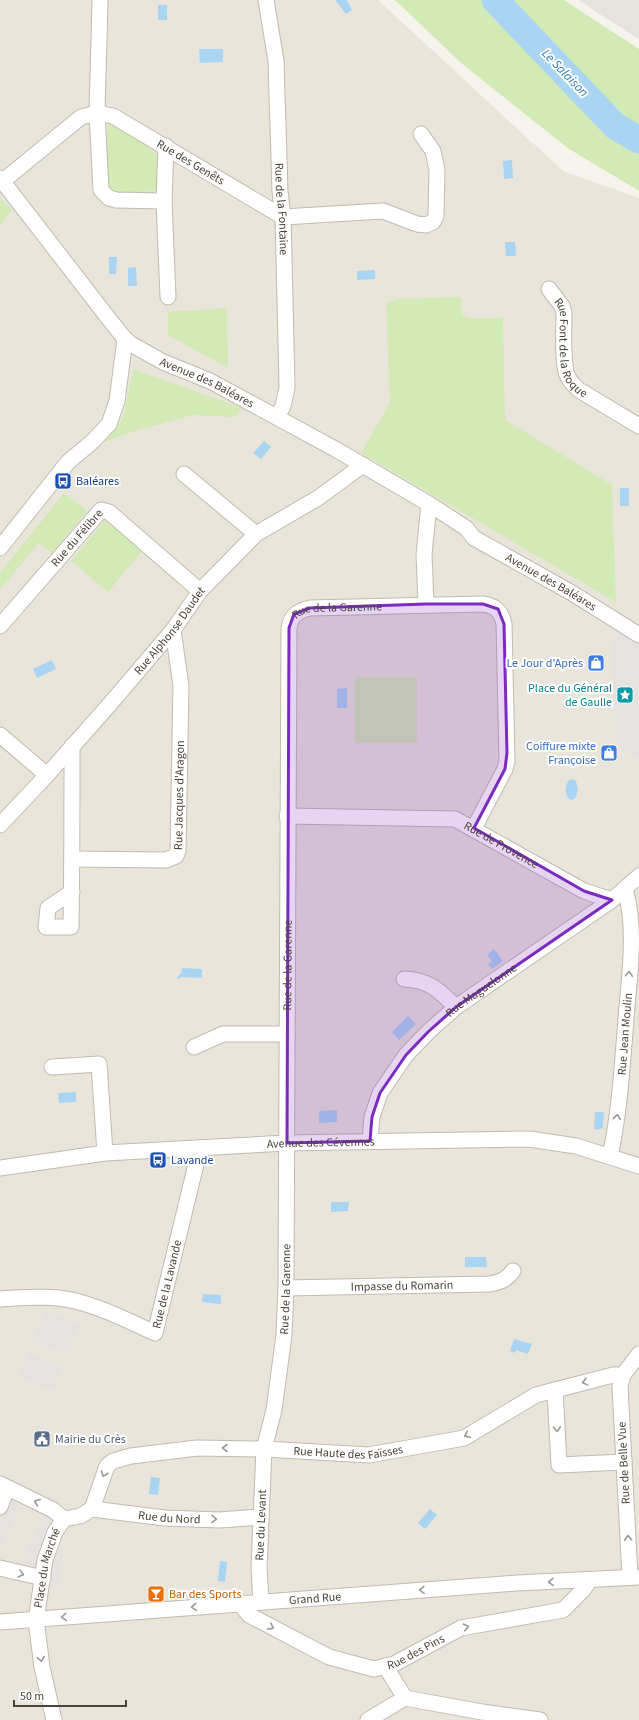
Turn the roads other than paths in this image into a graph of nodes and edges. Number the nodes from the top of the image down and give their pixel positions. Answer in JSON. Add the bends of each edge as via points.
{"nodes":[{"id":1,"x":100,"y":0,"type":"edge"},
{"id":2,"x":266,"y":0,"type":"edge"},
{"id":3,"x":97,"y":113,"type":"junction"},
{"id":4,"x":422,"y":134,"type":"dead end"},
{"id":5,"x":166,"y":146,"type":"junction"},
{"id":6,"x":2,"y":179,"type":"edge"},
{"id":7,"x":164,"y":201,"type":"junction"},
{"id":8,"x":283,"y":217,"type":"junction"},
{"id":9,"x":549,"y":289,"type":"dead end"},
{"id":10,"x":168,"y":297,"type":"dead end"},
{"id":11,"x":125,"y":340,"type":"junction"},
{"id":12,"x":139,"y":348,"type":"junction"},
{"id":13,"x":121,"y":375,"type":"junction"},
{"id":14,"x":277,"y":417,"type":"junction"},
{"id":15,"x":639,"y":426,"type":"edge"},
{"id":16,"x":363,"y":465,"type":"junction"},
{"id":17,"x":184,"y":474,"type":"dead end"},
{"id":18,"x":428,"y":504,"type":"junction"},
{"id":19,"x":466,"y":528,"type":"junction"},
{"id":20,"x":256,"y":534,"type":"junction"},
{"id":21,"x":0,"y":548,"type":"edge"},
{"id":22,"x":200,"y":591,"type":"junction"},
{"id":23,"x":426,"y":604,"type":"junction"},
{"id":24,"x":639,"y":623,"type":"edge"},
{"id":25,"x":0,"y":626,"type":"edge"},
{"id":26,"x":173,"y":630,"type":"junction"},
{"id":27,"x":639,"y":635,"type":"edge"},
{"id":28,"x":0,"y":735,"type":"edge"},
{"id":29,"x":72,"y":746,"type":"junction"},
{"id":30,"x":47,"y":775,"type":"junction"},
{"id":31,"x":287,"y":816,"type":"junction"},
{"id":32,"x":0,"y":825,"type":"edge"},
{"id":33,"x":474,"y":828,"type":"junction"},
{"id":34,"x":72,"y":859,"type":"junction"},
{"id":35,"x":639,"y":876,"type":"edge"},
{"id":36,"x":625,"y":889,"type":"junction"},
{"id":37,"x":72,"y":892,"type":"dead end"},
{"id":38,"x":612,"y":900,"type":"junction"},
{"id":39,"x":635,"y":942,"type":"edge"},
{"id":40,"x":404,"y":979,"type":"dead end"},
{"id":41,"x":456,"y":1007,"type":"junction"},
{"id":42,"x":287,"y":1034,"type":"junction"},
{"id":43,"x":194,"y":1047,"type":"dead end"},
{"id":44,"x":52,"y":1067,"type":"dead end"},
{"id":45,"x":370,"y":1141,"type":"junction"},
{"id":46,"x":287,"y":1143,"type":"junction"},
{"id":47,"x":200,"y":1148,"type":"junction"},
{"id":48,"x":105,"y":1153,"type":"junction"},
{"id":49,"x":610,"y":1156,"type":"junction"},
{"id":50,"x":639,"y":1166,"type":"edge"},
{"id":51,"x":0,"y":1168,"type":"edge"},
{"id":52,"x":513,"y":1271,"type":"dead end"},
{"id":53,"x":286,"y":1288,"type":"junction"},
{"id":54,"x":0,"y":1299,"type":"edge"},
{"id":55,"x":639,"y":1354,"type":"edge"},
{"id":56,"x":623,"y":1375,"type":"junction"},
{"id":57,"x":555,"y":1390,"type":"junction"},
{"id":58,"x":264,"y":1448,"type":"junction"},
{"id":59,"x":624,"y":1462,"type":"junction"},
{"id":60,"x":4,"y":1486,"type":"edge"},
{"id":61,"x":0,"y":1507,"type":"edge"},
{"id":62,"x":86,"y":1513,"type":"junction"},
{"id":63,"x":261,"y":1517,"type":"junction"},
{"id":64,"x":64,"y":1518,"type":"junction"},
{"id":65,"x":0,"y":1568,"type":"edge"},
{"id":66,"x":635,"y":1577,"type":"edge"},
{"id":67,"x":43,"y":1578,"type":"junction"},
{"id":68,"x":590,"y":1580,"type":"junction"},
{"id":69,"x":261,"y":1602,"type":"junction"},
{"id":70,"x":243,"y":1603,"type":"junction"},
{"id":71,"x":36,"y":1620,"type":"junction"},
{"id":72,"x":0,"y":1622,"type":"edge"},
{"id":73,"x":386,"y":1666,"type":"junction"},
{"id":74,"x":405,"y":1698,"type":"junction"},
{"id":75,"x":482,"y":1716,"type":"edge"},
{"id":76,"x":54,"y":1720,"type":"edge"},
{"id":77,"x":368,"y":1720,"type":"edge"},
{"id":78,"x":540,"y":1720,"type":"edge"}],
"edges":[{"from":1,"to":3,"type":"street"},
{"from":2,"to":8,"type":"street","name":"Rue de la Fontaine","via":[[276,61]]},
{"from":3,"to":5,"type":"street","name":"Rue des Genêts","via":[[113,116]]},
{"from":3,"to":6,"type":"street","via":[[81,117]]},
{"from":3,"to":7,"type":"street","via":[[99,184],[104,194],[116,200]]},
{"from":4,"to":8,"type":"street","via":[[433,151],[437,170],[436,216],[433,222],[426,225],[417,224],[383,212]]},
{"from":5,"to":7,"type":"street"},
{"from":5,"to":8,"type":"street","name":"Rue des Genêts"},
{"from":6,"to":11,"type":"street","name":"Avenue des Baléares"},
{"from":7,"to":10,"type":"street"},
{"from":8,"to":14,"type":"street","name":"Rue de la Fontaine","via":[[287,388],[286,398]]},
{"from":9,"to":15,"type":"street","name":"Rue Font de la Roque","via":[[562,306],[564,314],[565,364],[571,383]]},
{"from":11,"to":12,"type":"street","name":"Avenue des Baléares"},
{"from":11,"to":13,"type":"street"},
{"from":12,"to":13,"type":"street"},
{"from":12,"to":14,"type":"street","name":"Avenue des Baléares","via":[[163,362],[210,381]]},
{"from":13,"to":21,"type":"street","via":[[117,401],[109,424],[68,462]]},
{"from":14,"to":16,"type":"street","name":"Avenue des Baléares"},
{"from":16,"to":18,"type":"street","name":"Avenue des Baléares"},
{"from":16,"to":20,"type":"street","name":"Rue Alphonse Daudet","via":[[318,498]]},
{"from":17,"to":20,"type":"street"},
{"from":18,"to":19,"type":"street","name":"Avenue des Baléares"},
{"from":18,"to":23,"type":"street","via":[[424,554]]},
{"from":19,"to":24,"type":"street","name":"Avenue des Baléares","via":[[477,530]]},
{"from":19,"to":27,"type":"street","name":"Avenue des Baléares","via":[[474,538],[572,593]]},
{"from":20,"to":22,"type":"street","name":"Rue Alphonse Daudet"},
{"from":22,"to":25,"type":"street","name":"Rue du Félibre","via":[[109,512],[101,510]]},
{"from":22,"to":26,"type":"street","name":"Rue Alphonse Daudet"},
{"from":23,"to":31,"type":"street","name":"Rue de la Garenne","via":[[310,608],[294,614],[289,628]]},
{"from":23,"to":33,"type":"street","name":"Rue de la Garenne","via":[[491,605],[498,609],[504,624],[507,761]]},
{"from":26,"to":29,"type":"street","name":"Rue Alphonse Daudet"},
{"from":26,"to":34,"type":"street","name":"Rue Jacques d'Aragon","via":[[181,686],[179,846],[176,856],[166,860]]},
{"from":28,"to":30,"type":"street"},
{"from":29,"to":30,"type":"street","name":"Rue Alphonse Daudet"},
{"from":29,"to":34,"type":"street"},
{"from":30,"to":32,"type":"street","name":"Rue Alphonse Daudet"},
{"from":31,"to":33,"type":"street","name":"Rue de Provence","via":[[451,818]]},
{"from":31,"to":42,"type":"street","name":"Rue de la Garenne"},
{"from":33,"to":38,"type":"street","name":"Rue de Provence","via":[[584,892]]},
{"from":34,"to":37,"type":"street"},
{"from":35,"to":36,"type":"street","name":"Rue Maguelonne"},
{"from":36,"to":38,"type":"street","name":"Rue Maguelonne"},
{"from":36,"to":39,"type":"street","name":"Rue Jean Moulin"},
{"from":38,"to":41,"type":"street","name":"Rue Maguelonne"},
{"from":49,"to":39,"type":"street","name":"Rue Jean Moulin","one_way":true},
{"from":40,"to":41,"type":"street","via":[[420,980],[434,987]]},
{"from":41,"to":45,"type":"street","name":"Rue Maguelonne","via":[[406,1055],[380,1093],[372,1117]]},
{"from":42,"to":43,"type":"street","via":[[223,1034]]},
{"from":42,"to":46,"type":"street","name":"Rue de la Garenne"},
{"from":44,"to":48,"type":"street","via":[[99,1064]]},
{"from":45,"to":46,"type":"street","name":"Avenue des Cévennes"},
{"from":45,"to":49,"type":"street","name":"Avenue des Cévennes","via":[[529,1139],[576,1146]]},
{"from":46,"to":47,"type":"street","name":"Avenue des Cévennes"},
{"from":46,"to":53,"type":"street","name":"Rue de la Garenne"},
{"from":47,"to":48,"type":"street","name":"Avenue des Cévennes"},
{"from":47,"to":54,"type":"street","name":"Rue de la Lavande","via":[[155,1333],[110,1313],[60,1298]]},
{"from":48,"to":51,"type":"street","name":"Avenue des Cévennes"},
{"from":49,"to":50,"type":"street","name":"Avenue des Cévennes"},
{"from":52,"to":53,"type":"street","name":"Impasse du Romarin","via":[[500,1282],[490,1284]]},
{"from":53,"to":58,"type":"street","name":"Rue de la Garenne","via":[[284,1335],[275,1403]]},
{"from":55,"to":56,"type":"street","name":"Rue de Belle Vue"},
{"from":56,"to":57,"type":"street","name":"Rue Haute des Faïsses","one_way":true,"via":[[613,1375]]},
{"from":56,"to":59,"type":"street","name":"Rue de Belle Vue","via":[[620,1386]]},
{"from":57,"to":58,"type":"street","name":"Rue Haute des Faïsses","one_way":true,"via":[[536,1395],[464,1438],[369,1455]]},
{"from":57,"to":59,"type":"street","one_way":true,"via":[[559,1465]]},
{"from":58,"to":62,"type":"street","name":"Rue Haute des Faïsses","one_way":true,"via":[[197,1448],[131,1456],[113,1461],[107,1466]]},
{"from":58,"to":63,"type":"street","name":"Rue du Levant"},
{"from":66,"to":59,"type":"street","name":"Rue de Belle Vue","one_way":true},
{"from":60,"to":61,"type":"street","name":"Place du Marché"},
{"from":64,"to":60,"type":"street","name":"Place du Marché","one_way":true,"via":[[54,1510]]},
{"from":62,"to":63,"type":"street","name":"Rue du Nord","one_way":true,"via":[[218,1520]]},
{"from":62,"to":64,"type":"street","name":"Place du Marché"},
{"from":63,"to":69,"type":"street","name":"Rue du Levant"},
{"from":64,"to":67,"type":"street","name":"Place du Marché","via":[[55,1532],[45,1560]]},
{"from":65,"to":67,"type":"street","one_way":true},
{"from":66,"to":68,"type":"street","name":"Grand Rue"},
{"from":67,"to":71,"type":"street","name":"Place du Marché"},
{"from":68,"to":69,"type":"street","name":"Grand Rue","one_way":true},
{"from":73,"to":68,"type":"street","name":"Rue des Pins","one_way":true,"via":[[462,1628],[563,1610]]},
{"from":69,"to":70,"type":"street","name":"Grand Rue"},
{"from":70,"to":71,"type":"street","name":"Grand Rue","one_way":true},
{"from":70,"to":73,"type":"street","name":"Rue des Pins","one_way":true,"via":[[249,1615],[329,1657],[374,1669]]},
{"from":71,"to":72,"type":"street","name":"Grand Rue"},
{"from":71,"to":76,"type":"street","name":"Place du Marché","one_way":true,"via":[[42,1667]]},
{"from":73,"to":74,"type":"street"},
{"from":74,"to":75,"type":"street"},
{"from":74,"to":77,"type":"street"},
{"from":75,"to":78,"type":"street"}]}
